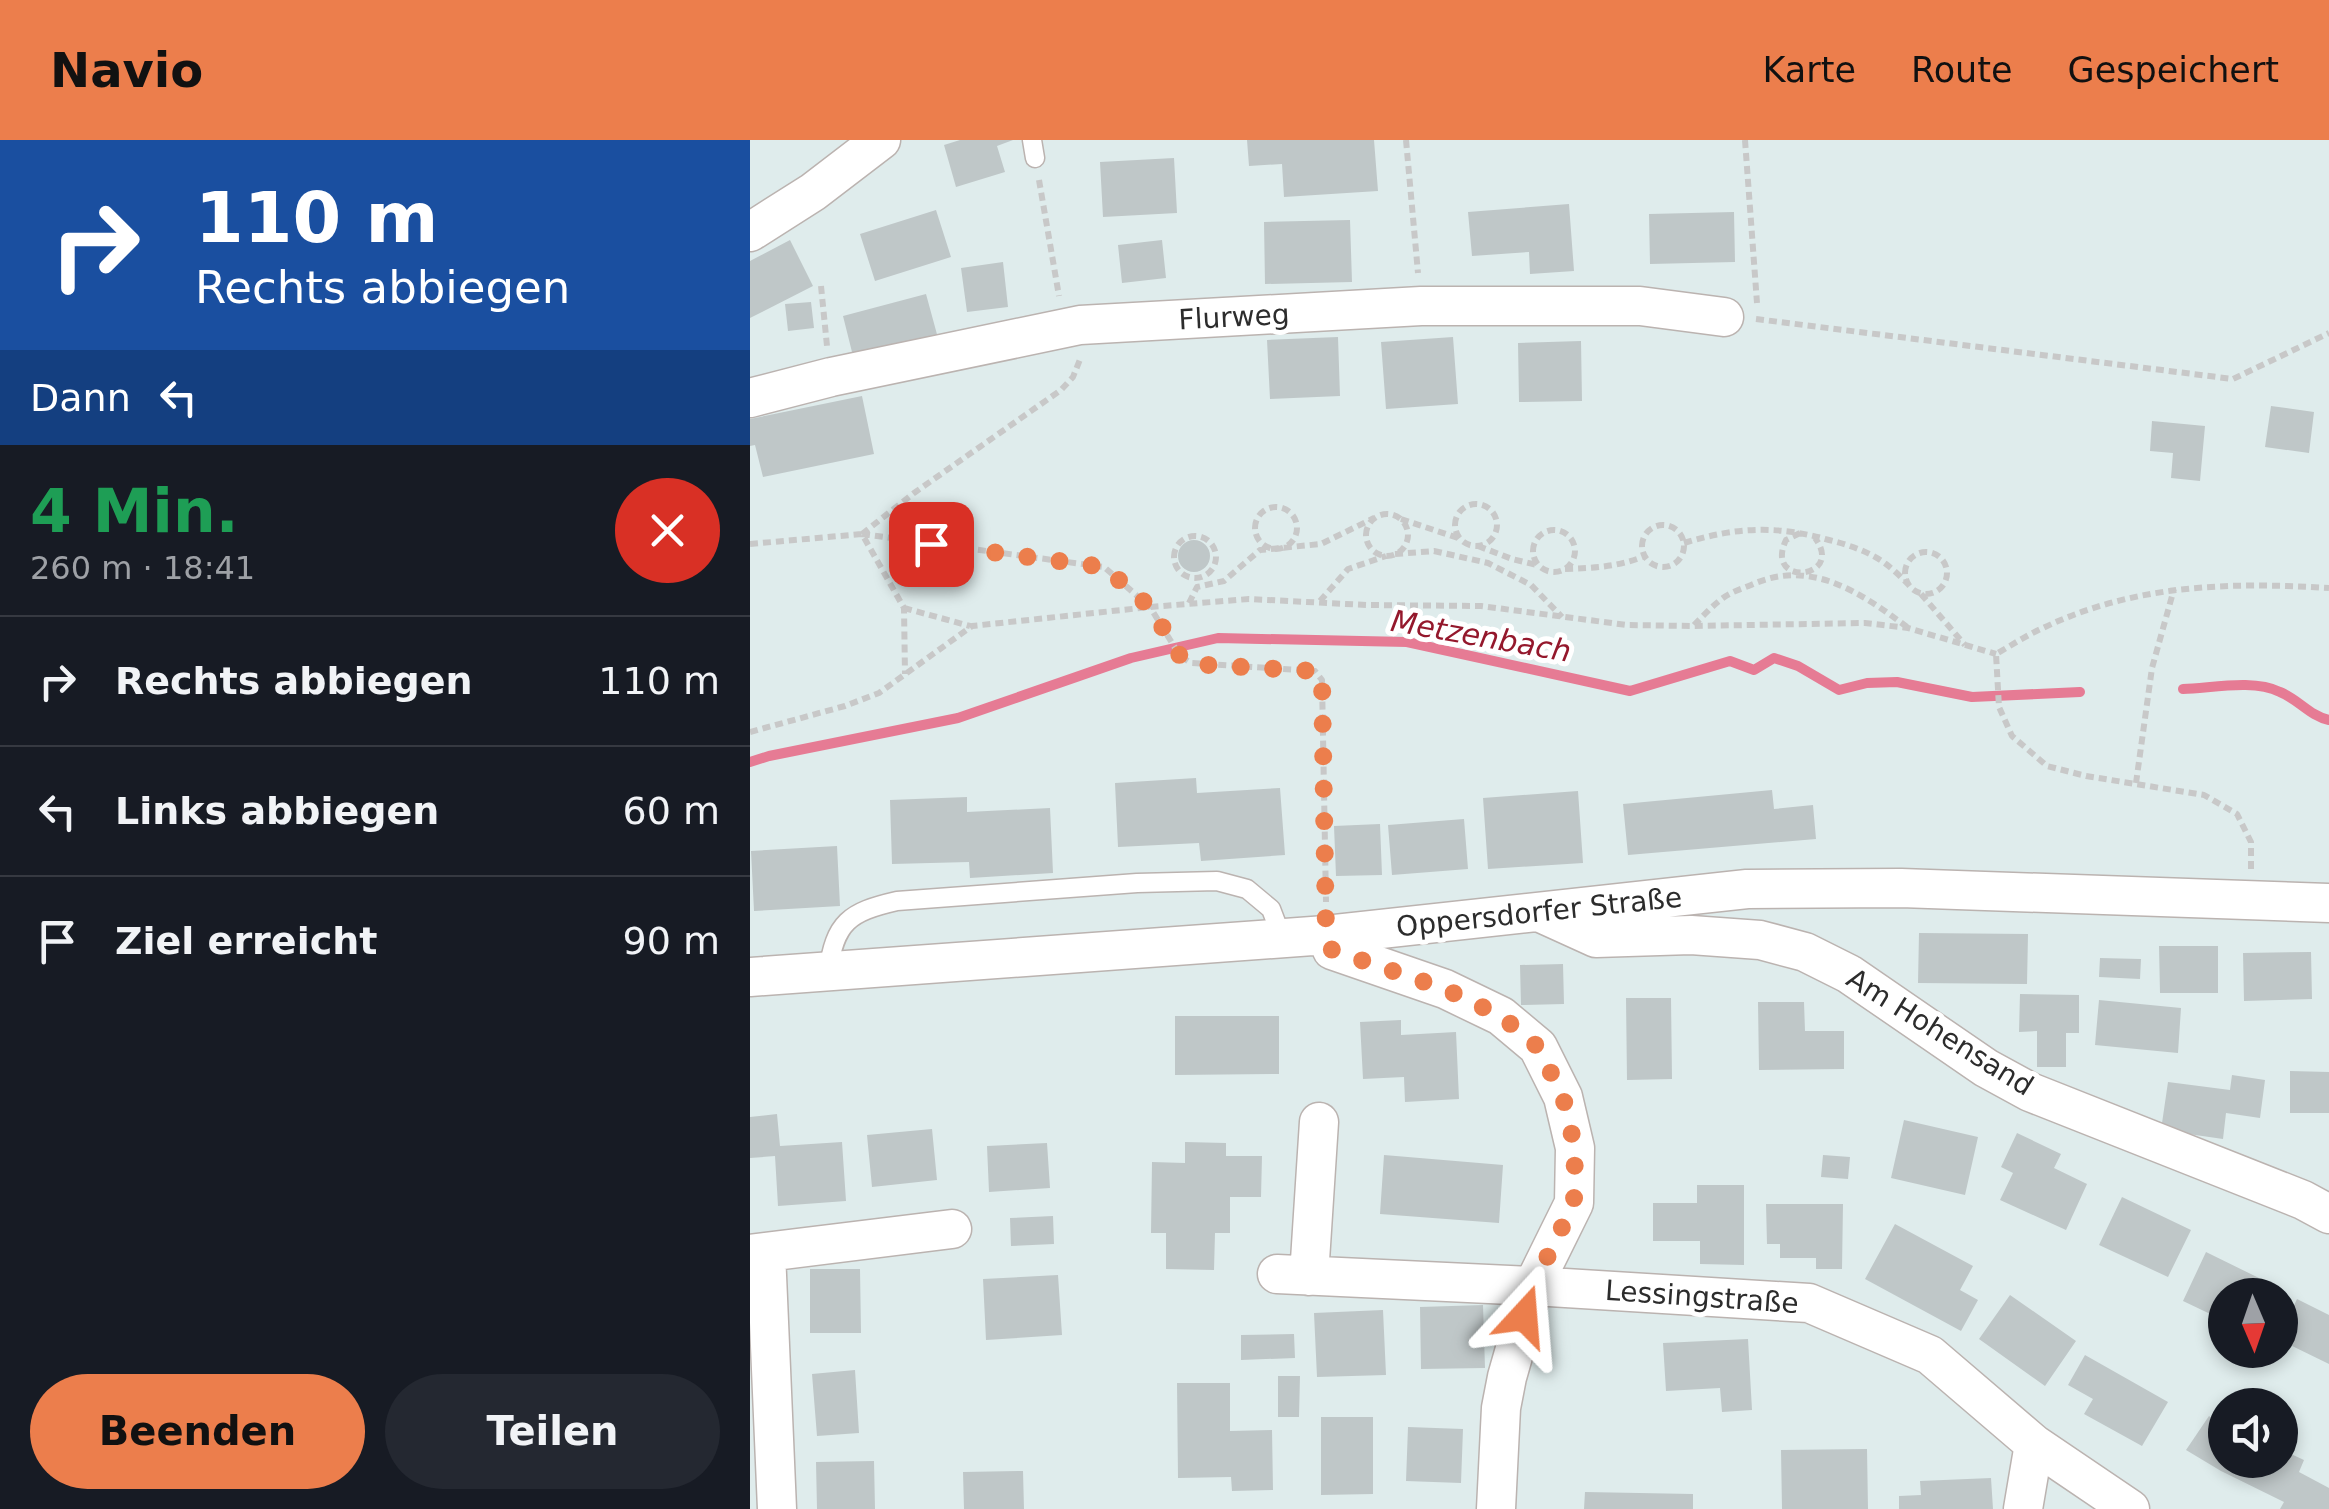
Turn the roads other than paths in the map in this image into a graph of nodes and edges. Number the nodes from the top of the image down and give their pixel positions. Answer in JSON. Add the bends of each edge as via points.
{"nodes":[{"id":1,"x":881,"y":140,"type":"edge"},
{"id":2,"x":750,"y":232,"type":"edge"},
{"id":3,"x":1741,"y":318,"type":"road end"},
{"id":4,"x":750,"y":398,"type":"edge"},
{"id":5,"x":2329,"y":903,"type":"edge"},
{"id":6,"x":1539,"y":912,"type":"junction"},
{"id":7,"x":1326,"y":934,"type":"junction"},
{"id":8,"x":1282,"y":938,"type":"junction"},
{"id":9,"x":828,"y":973,"type":"junction"},
{"id":10,"x":750,"y":977,"type":"edge"},
{"id":11,"x":1320,"y":1122,"type":"dead end"},
{"id":12,"x":2320,"y":1200,"type":"edge"},
{"id":13,"x":952,"y":1230,"type":"dead end"},
{"id":14,"x":758,"y":1253,"type":"edge"},
{"id":15,"x":1533,"y":1286,"type":"junction"},
{"id":16,"x":2034,"y":1444,"type":"junction"},
{"id":17,"x":1487,"y":1508,"type":"edge"},
{"id":18,"x":778,"y":1509,"type":"edge"},
{"id":19,"x":2023,"y":1509,"type":"edge"},
{"id":20,"x":2130,"y":1509,"type":"edge"}],
"edges":[{"from":1,"to":2,"type":"street"},
{"from":3,"to":4,"type":"street","name":"Flurweg","via":[[1640,306],[1421,306],[1072,326]]},
{"from":5,"to":6,"type":"street","name":"Oppersdorfer Straße","via":[[1825,887]]},
{"from":6,"to":7,"type":"street","name":"Oppersdorfer Straße"},
{"from":6,"to":12,"type":"street","name":"Am Hohensand","via":[[1596,938],[1760,940],[1805,952],[2030,1092]]},
{"from":7,"to":8,"type":"street","name":"Oppersdorfer Straße"},
{"from":7,"to":15,"type":"street","via":[[1332,950],[1445,989],[1501,1016],[1538,1047],[1563,1097],[1575,1148],[1574,1203]]},
{"from":8,"to":9,"type":"street","name":"Oppersdorfer Straße"},
{"from":8,"to":9,"type":"lane","via":[[1271,908],[1247,889],[1217,881],[1118,884],[868,908],[842,925]]},
{"from":9,"to":10,"type":"street","name":"Oppersdorfer Straße"},
{"from":11,"to":15,"type":"street","name":"Lessingstraße","via":[[1293,1275]]},
{"from":13,"to":14,"type":"street"},
{"from":14,"to":18,"type":"street"},
{"from":15,"to":16,"type":"street","name":"Lessingstraße","via":[[1810,1303],[1930,1355]]},
{"from":15,"to":17,"type":"street","via":[[1501,1408]]},
{"from":16,"to":19,"type":"street"},
{"from":16,"to":20,"type":"street","name":"Lessingstraße"}]}
